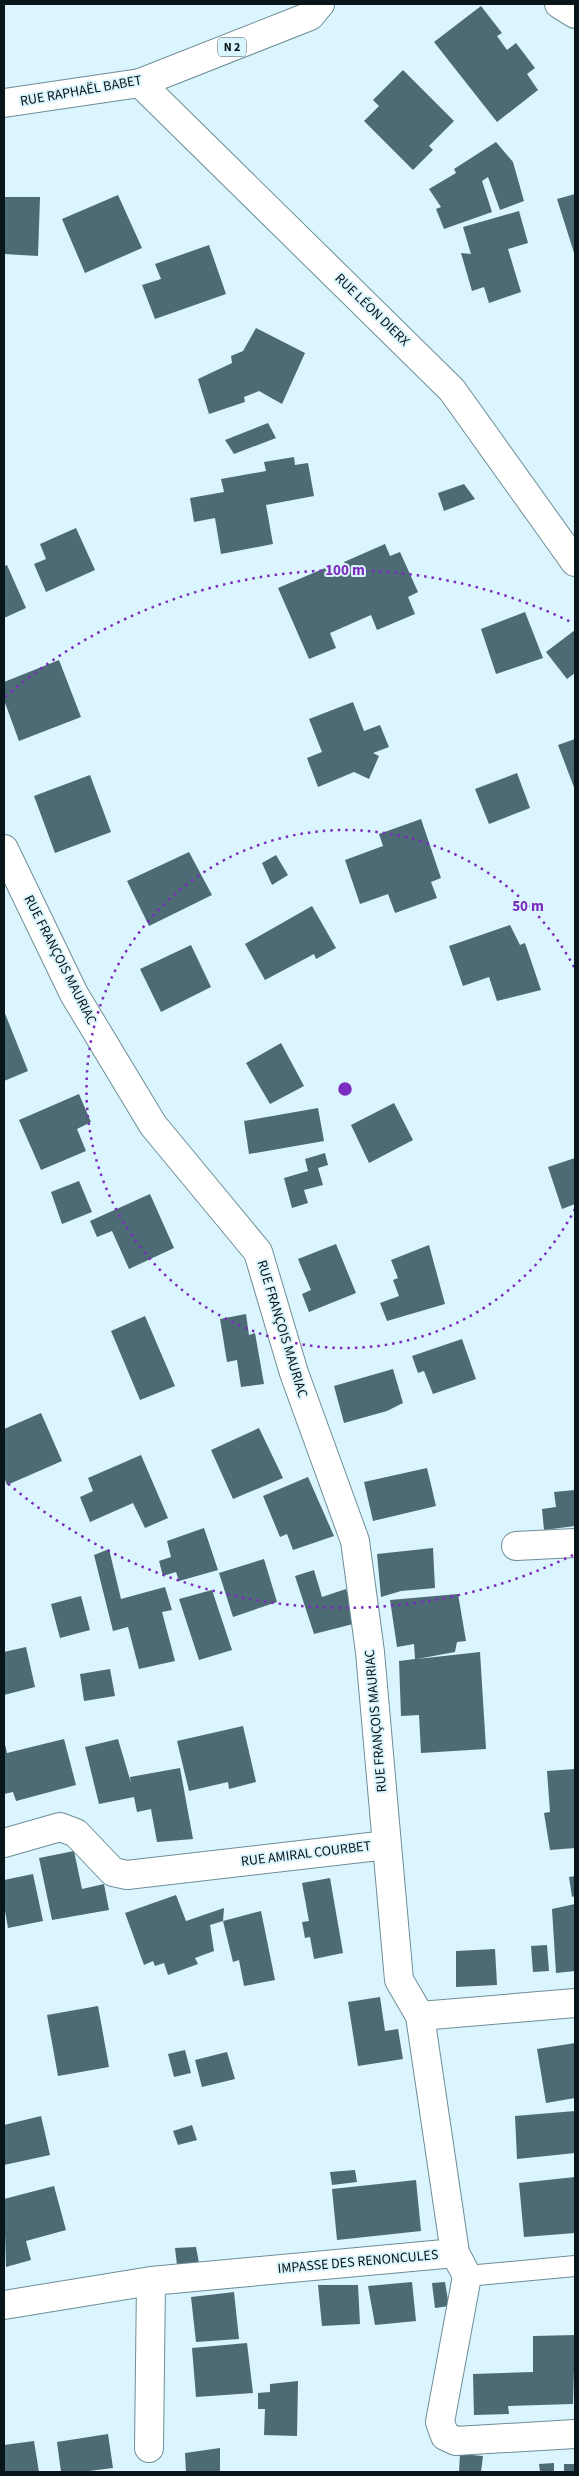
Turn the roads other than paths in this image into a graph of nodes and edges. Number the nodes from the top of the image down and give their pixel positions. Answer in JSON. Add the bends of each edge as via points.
{"nodes":[{"id":1,"x":320,"y":4,"type":"edge"},
{"id":2,"x":559,"y":4,"type":"edge"},
{"id":3,"x":575,"y":14,"type":"edge"},
{"id":4,"x":140,"y":83,"type":"junction"},
{"id":5,"x":4,"y":104,"type":"edge"},
{"id":6,"x":575,"y":562,"type":"edge"},
{"id":7,"x":4,"y":849,"type":"edge"},
{"id":8,"x":575,"y":1543,"type":"edge"},
{"id":9,"x":516,"y":1546,"type":"dead end"},
{"id":10,"x":4,"y":1843,"type":"edge"},
{"id":11,"x":387,"y":1845,"type":"junction"},
{"id":12,"x":575,"y":2003,"type":"edge"},
{"id":13,"x":420,"y":2016,"type":"junction"},
{"id":14,"x":461,"y":2264,"type":"junction"},
{"id":15,"x":575,"y":2266,"type":"edge"},
{"id":16,"x":151,"y":2281,"type":"junction"},
{"id":17,"x":4,"y":2305,"type":"edge"},
{"id":18,"x":575,"y":2434,"type":"edge"},
{"id":19,"x":149,"y":2448,"type":"dead end"}],
"edges":[{"from":1,"to":4,"type":"street","name":"RUE RAPHAËL BABET","number":"N 2","via":[[310,16]]},
{"from":2,"to":3,"type":"street"},
{"from":4,"to":5,"type":"street","name":"RUE RAPHAËL BABET","number":"N 2"},
{"from":4,"to":6,"type":"street","name":"RUE LÉON DIERX","via":[[452,390]]},
{"from":7,"to":11,"type":"street","name":"RUE FRANÇOIS MAURIAC","via":[[74,994],[153,1125],[258,1252],[294,1373],[354,1541],[370,1652]]},
{"from":8,"to":9,"type":"street"},
{"from":10,"to":11,"type":"street","name":"RUE AMIRAL COURBET","via":[[60,1827],[76,1833],[113,1872],[126,1875]]},
{"from":11,"to":13,"type":"street","name":"RUE AMIRAL COURBET","via":[[399,1980]]},
{"from":12,"to":13,"type":"street"},
{"from":13,"to":14,"type":"street"},
{"from":14,"to":15,"type":"lane"},
{"from":14,"to":16,"type":"street","name":"IMPASSE DES RENONCULES"},
{"from":14,"to":18,"type":"street","via":[[440,2422],[445,2436],[456,2441]]},
{"from":16,"to":17,"type":"street","name":"IMPASSE DES RENONCULES"},
{"from":16,"to":19,"type":"street"}]}
